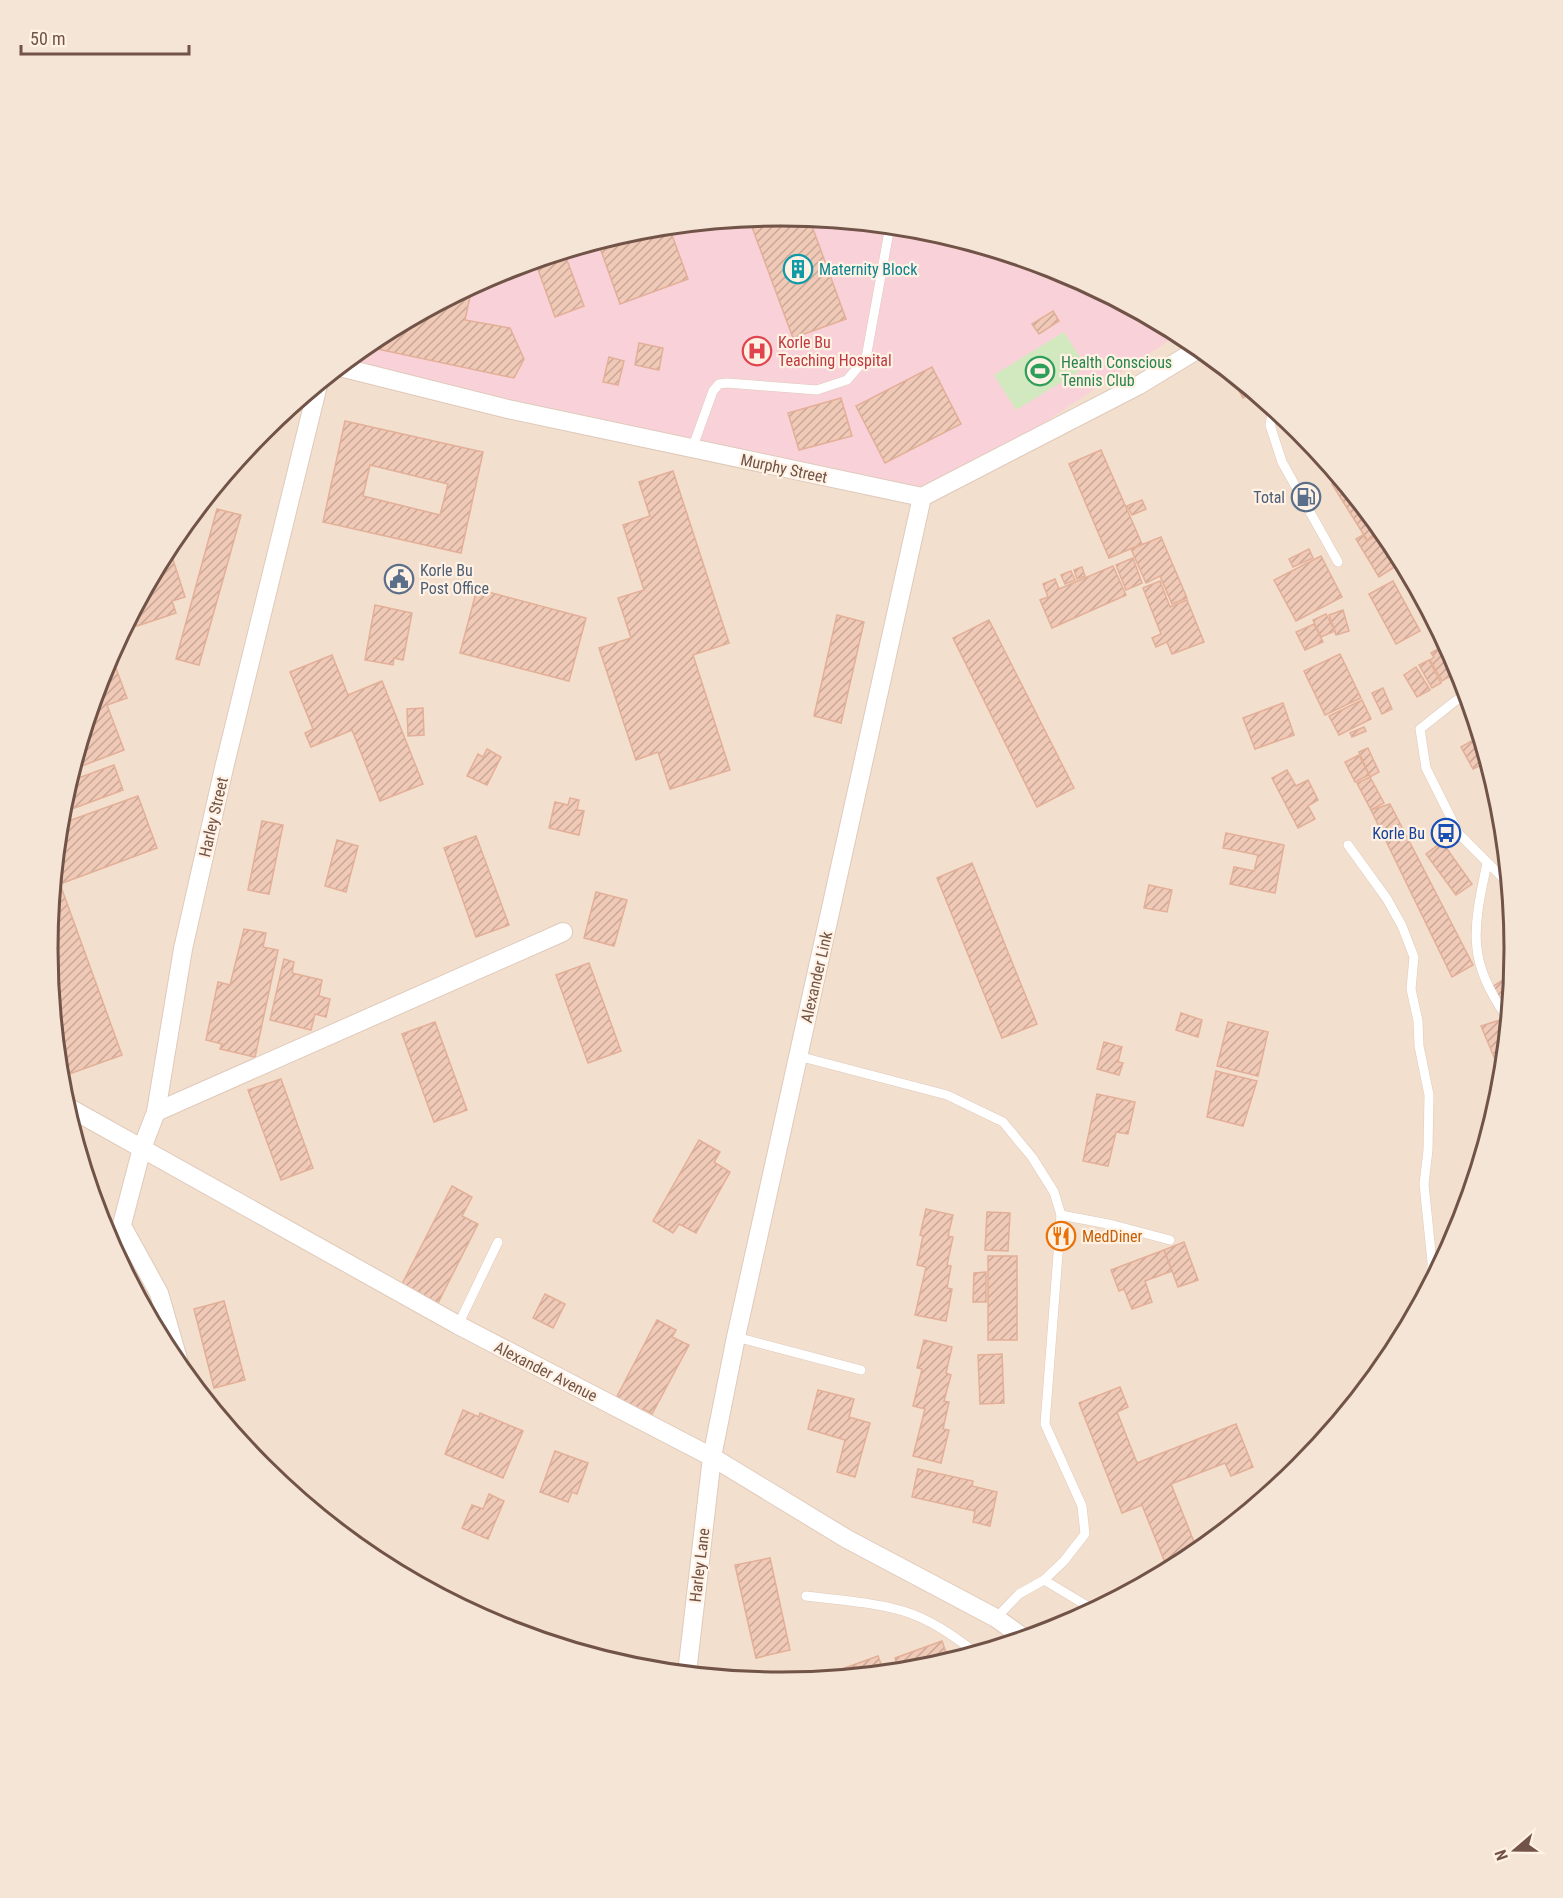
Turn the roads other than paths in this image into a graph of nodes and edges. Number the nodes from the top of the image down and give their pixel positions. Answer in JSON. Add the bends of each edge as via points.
{"nodes":[{"id":1,"x":889,"y":234,"type":"edge"},
{"id":2,"x":1191,"y":353,"type":"edge"},
{"id":3,"x":349,"y":369,"type":"edge"},
{"id":4,"x":315,"y":397,"type":"edge"},
{"id":5,"x":1271,"y":418,"type":"edge"},
{"id":6,"x":692,"y":449,"type":"junction"},
{"id":7,"x":922,"y":497,"type":"junction"},
{"id":8,"x":1338,"y":562,"type":"dead end"},
{"id":9,"x":1459,"y":699,"type":"edge"},
{"id":10,"x":1348,"y":845,"type":"dead end"},
{"id":11,"x":1487,"y":862,"type":"junction"},
{"id":12,"x":1500,"y":875,"type":"edge"},
{"id":13,"x":563,"y":932,"type":"dead end"},
{"id":14,"x":1502,"y":1009,"type":"edge"},
{"id":15,"x":798,"y":1056,"type":"junction"},
{"id":16,"x":77,"y":1112,"type":"edge"},
{"id":17,"x":156,"y":1112,"type":"junction"},
{"id":18,"x":142,"y":1148,"type":"junction"},
{"id":19,"x":1061,"y":1215,"type":"junction"},
{"id":20,"x":122,"y":1226,"type":"junction"},
{"id":21,"x":119,"y":1237,"type":"edge"},
{"id":22,"x":1170,"y":1240,"type":"dead end"},
{"id":23,"x":498,"y":1242,"type":"dead end"},
{"id":24,"x":1432,"y":1264,"type":"edge"},
{"id":25,"x":458,"y":1325,"type":"junction"},
{"id":26,"x":736,"y":1337,"type":"junction"},
{"id":27,"x":172,"y":1338,"type":"edge"},
{"id":28,"x":861,"y":1370,"type":"dead end"},
{"id":29,"x":712,"y":1457,"type":"junction"},
{"id":30,"x":1044,"y":1580,"type":"junction"},
{"id":31,"x":806,"y":1596,"type":"dead end"},
{"id":32,"x":1085,"y":1605,"type":"edge"},
{"id":33,"x":996,"y":1618,"type":"junction"},
{"id":34,"x":1017,"y":1633,"type":"edge"},
{"id":35,"x":969,"y":1647,"type":"edge"},
{"id":36,"x":688,"y":1666,"type":"edge"}],
"edges":[{"from":1,"to":6,"type":"lane","via":[[866,358],[847,380],[817,390],[719,384]]},
{"from":2,"to":7,"type":"street","via":[[1139,385]]},
{"from":3,"to":6,"type":"street","name":"Murphy Street"},
{"from":4,"to":17,"type":"street","name":"Harley Street","via":[[183,949]]},
{"from":5,"to":8,"type":"lane","via":[[1270,425],[1282,462]]},
{"from":6,"to":7,"type":"street","name":"Murphy Street"},
{"from":7,"to":15,"type":"street","name":"Alexander Link"},
{"from":9,"to":11,"type":"lane","via":[[1420,729],[1426,768],[1459,834]]},
{"from":10,"to":24,"type":"lane","via":[[1387,899],[1414,957],[1411,989],[1429,1095],[1424,1184]]},
{"from":11,"to":12,"type":"lane"},
{"from":11,"to":14,"type":"lane","via":[[1475,920],[1477,956],[1492,996]]},
{"from":13,"to":17,"type":"street"},
{"from":15,"to":19,"type":"lane","via":[[947,1095],[1003,1122],[1054,1192]]},
{"from":15,"to":26,"type":"street","name":"Alexander Link"},
{"from":16,"to":18,"type":"street","name":"Alexander Avenue"},
{"from":17,"to":18,"type":"street","name":"Harley Street"},
{"from":18,"to":20,"type":"street","name":"Harley Street"},
{"from":18,"to":25,"type":"street","name":"Alexander Avenue"},
{"from":19,"to":22,"type":"lane"},
{"from":19,"to":30,"type":"lane","via":[[1045,1424],[1082,1506],[1085,1534]]},
{"from":20,"to":21,"type":"street","name":"Harley Street"},
{"from":20,"to":27,"type":"street","via":[[159,1293]]},
{"from":23,"to":25,"type":"lane"},
{"from":25,"to":29,"type":"street","name":"Alexander Avenue"},
{"from":26,"to":28,"type":"lane"},
{"from":26,"to":29,"type":"street","name":"Alexander Link"},
{"from":29,"to":33,"type":"street","name":"Alexander Avenue","via":[[847,1539]]},
{"from":29,"to":36,"type":"street","name":"Harley Lane"},
{"from":30,"to":32,"type":"lane"},
{"from":30,"to":33,"type":"lane","via":[[1019,1594]]},
{"from":31,"to":35,"type":"lane","via":[[905,1612],[952,1634]]},
{"from":33,"to":34,"type":"street","name":"Alexander Avenue"}]}
